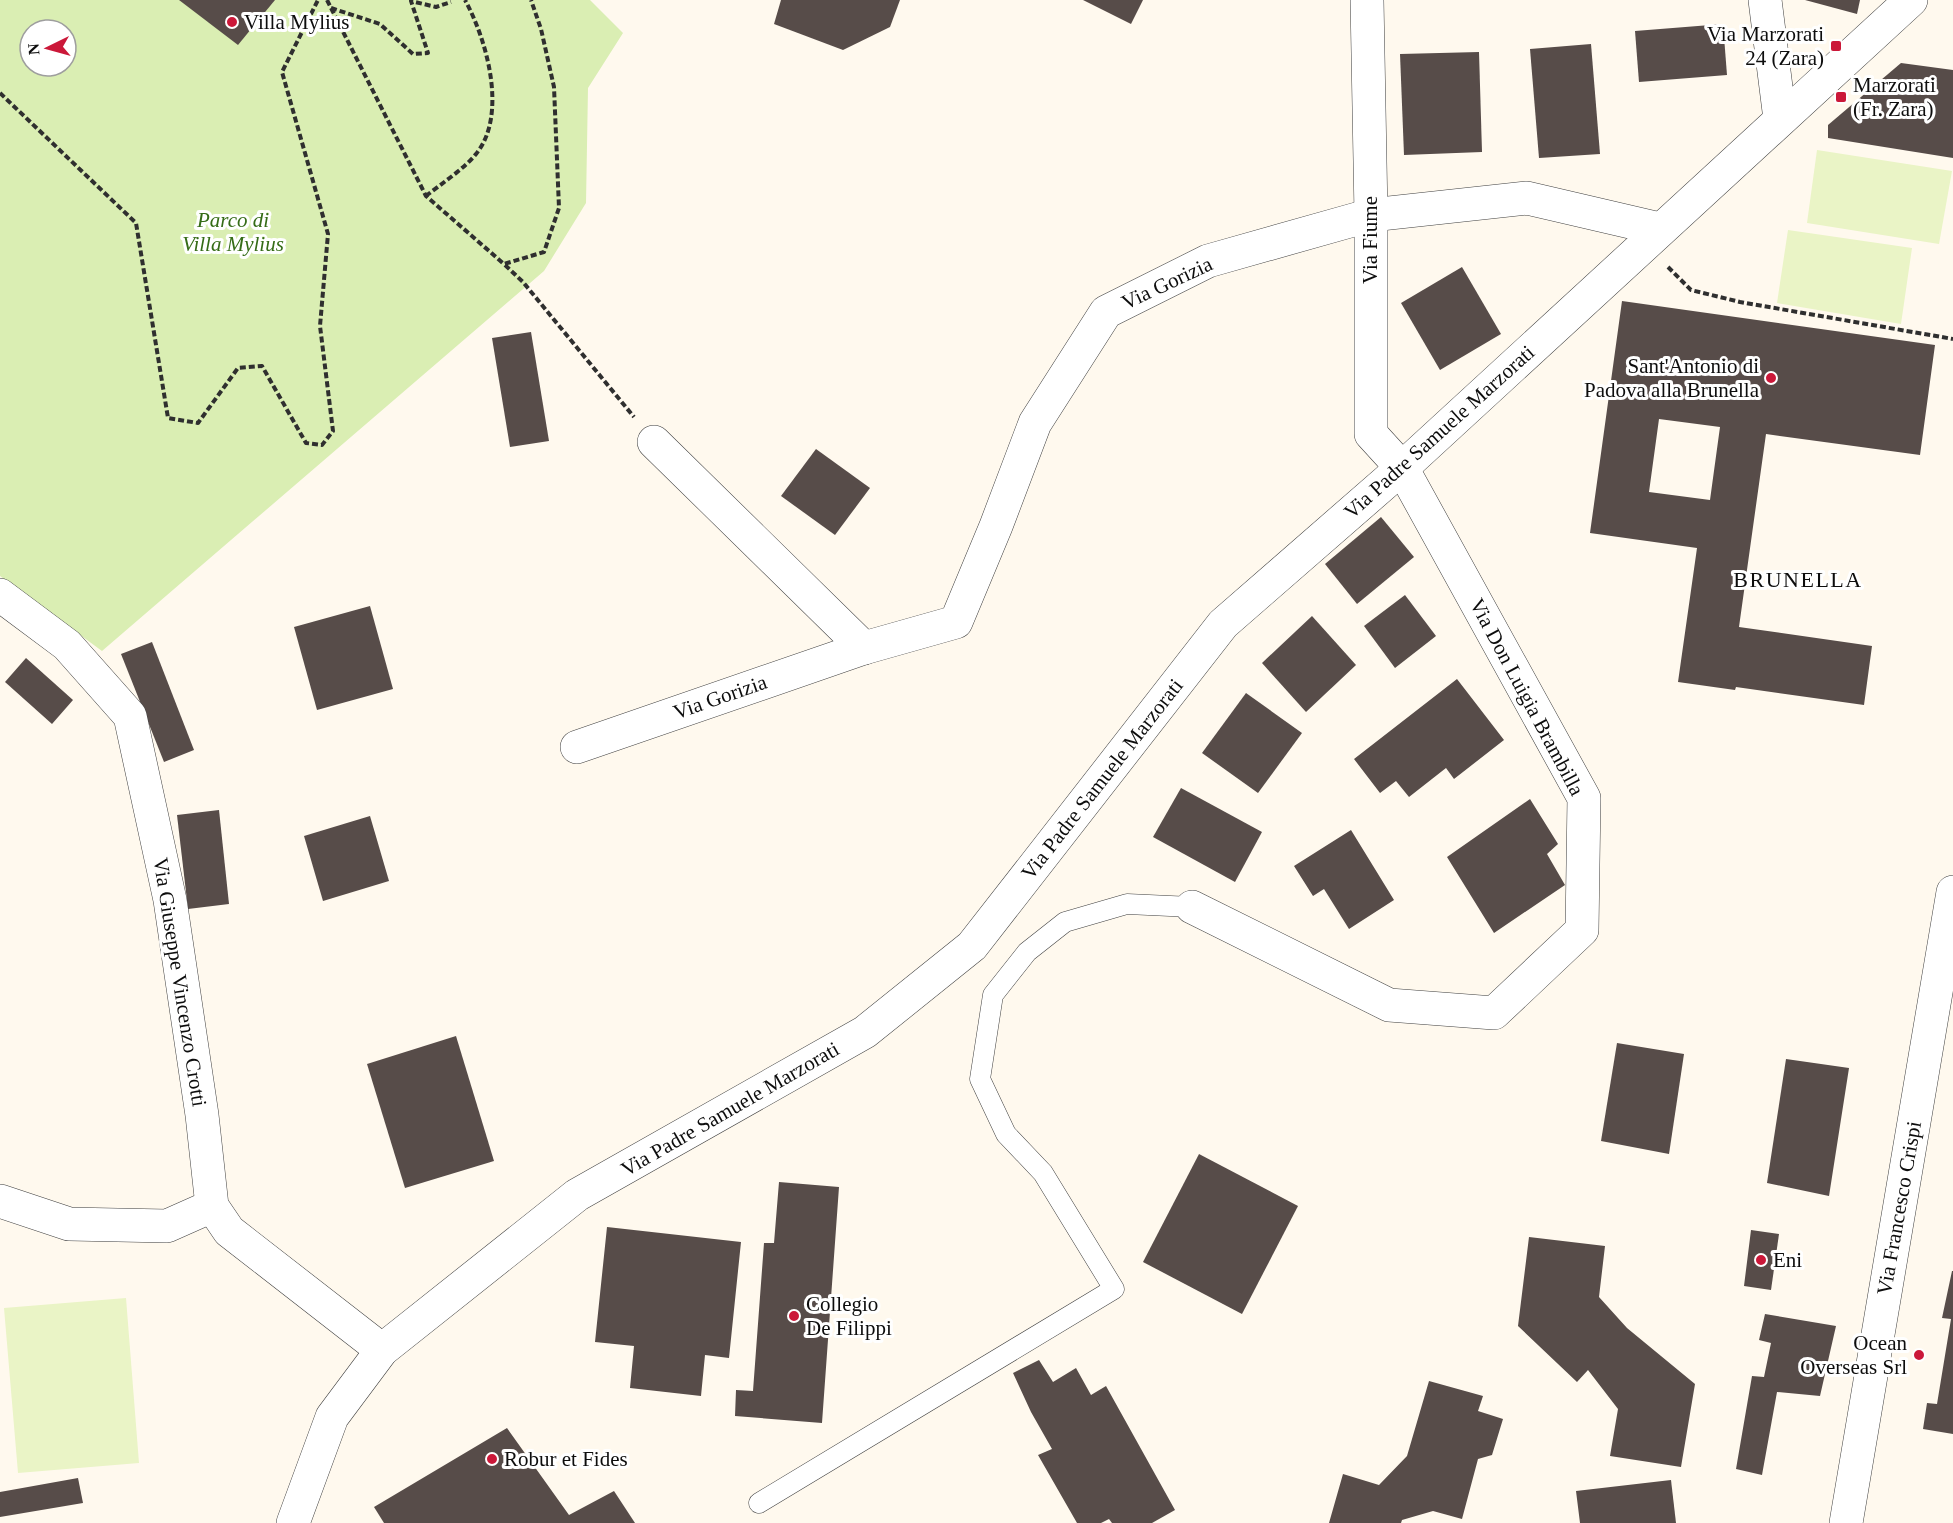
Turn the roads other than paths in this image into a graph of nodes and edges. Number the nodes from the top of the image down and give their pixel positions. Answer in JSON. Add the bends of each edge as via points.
{"nodes":[{"id":1,"x":1367,"y":0,"type":"edge"},
{"id":2,"x":1765,"y":0,"type":"edge"},
{"id":3,"x":1911,"y":0,"type":"edge"},
{"id":4,"x":1780,"y":119,"type":"junction"},
{"id":5,"x":1371,"y":215,"type":"junction"},
{"id":6,"x":1660,"y":229,"type":"junction"},
{"id":7,"x":654,"y":442,"type":"road end"},
{"id":8,"x":1402,"y":468,"type":"junction"},
{"id":9,"x":0,"y":595,"type":"edge"},
{"id":10,"x":864,"y":648,"type":"junction"},
{"id":11,"x":577,"y":747,"type":"dead end"},
{"id":12,"x":1953,"y":892,"type":"edge"},
{"id":13,"x":1192,"y":907,"type":"joint"},
{"id":14,"x":0,"y":1201,"type":"edge"},
{"id":15,"x":212,"y":1206,"type":"junction"},
{"id":16,"x":382,"y":1350,"type":"junction"},
{"id":17,"x":759,"y":1503,"type":"dead end"},
{"id":18,"x":292,"y":1523,"type":"edge"},
{"id":19,"x":1846,"y":1523,"type":"edge"}],
"edges":[{"from":1,"to":5,"type":"street","name":"Via Fiume"},
{"from":2,"to":4,"type":"street"},
{"from":3,"to":4,"type":"street","name":"Via Padre Samuele Marzorati"},
{"from":4,"to":6,"type":"street","name":"Via Padre Samuele Marzorati"},
{"from":5,"to":6,"type":"street","name":"Via Gorizia","via":[[1527,198]]},
{"from":5,"to":8,"type":"street","name":"Via Fiume","via":[[1371,434]]},
{"from":5,"to":10,"type":"street","name":"Via Gorizia","via":[[1208,261],[1106,312],[1035,423],[956,622]]},
{"from":6,"to":8,"type":"street","name":"Via Padre Samuele Marzorati"},
{"from":7,"to":10,"type":"street"},
{"from":8,"to":13,"type":"street","name":"Via Don Luigia Brambilla","via":[[1584,798],[1582,930],[1494,1012],[1389,1005]]},
{"from":8,"to":16,"type":"street","name":"Via Padre Samuele Marzorati","via":[[1223,624],[972,946],[865,1032],[577,1195]]},
{"from":9,"to":15,"type":"street","name":"Via Giuseppe Vincenzo Crotti","via":[[67,645],[130,716],[170,900]]},
{"from":10,"to":11,"type":"street","name":"Via Gorizia"},
{"from":12,"to":19,"type":"street","name":"Via Francesco Crispi"},
{"from":13,"to":17,"type":"lane","via":[[1127,904],[1065,922],[1027,952],[993,995],[980,1079],[1006,1134],[1043,1173],[1114,1289]]},
{"from":14,"to":15,"type":"street","via":[[80,1225],[167,1226]]},
{"from":15,"to":16,"type":"street","name":"Via Giuseppe Vincenzo Crotti","via":[[229,1231]]},
{"from":16,"to":18,"type":"street","name":"Via Padre Samuele Marzorati","via":[[332,1417]]}]}
